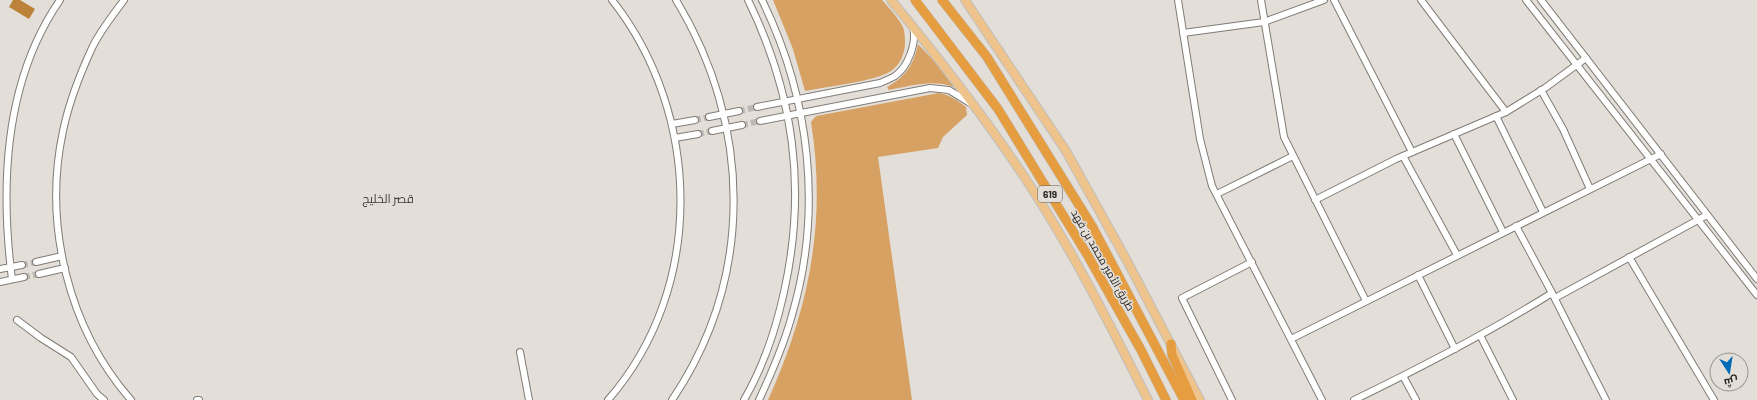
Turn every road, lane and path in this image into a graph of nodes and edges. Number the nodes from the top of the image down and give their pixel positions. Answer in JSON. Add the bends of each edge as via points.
{"nodes":[{"id":1,"x":60,"y":0,"type":"edge"},
{"id":2,"x":124,"y":0,"type":"edge"},
{"id":3,"x":612,"y":0,"type":"edge"},
{"id":4,"x":676,"y":0,"type":"edge"},
{"id":5,"x":748,"y":0,"type":"edge"},
{"id":6,"x":762,"y":0,"type":"edge"},
{"id":7,"x":891,"y":0,"type":"edge"},
{"id":8,"x":915,"y":0,"type":"edge"},
{"id":9,"x":942,"y":0,"type":"edge"},
{"id":10,"x":965,"y":0,"type":"edge"},
{"id":11,"x":1178,"y":0,"type":"edge"},
{"id":12,"x":1261,"y":0,"type":"edge"},
{"id":13,"x":1324,"y":0,"type":"edge"},
{"id":14,"x":1334,"y":0,"type":"edge"},
{"id":15,"x":1421,"y":0,"type":"edge"},
{"id":16,"x":1526,"y":0,"type":"edge"},
{"id":17,"x":1541,"y":0,"type":"edge"},
{"id":18,"x":1318,"y":1,"type":"edge"},
{"id":19,"x":1264,"y":22,"type":"junction"},
{"id":20,"x":912,"y":25,"type":"junction"},
{"id":21,"x":1183,"y":33,"type":"junction"},
{"id":22,"x":1586,"y":58,"type":"junction"},
{"id":23,"x":1578,"y":65,"type":"junction"},
{"id":24,"x":1541,"y":90,"type":"junction"},
{"id":25,"x":797,"y":99,"type":"junction"},
{"id":26,"x":784,"y":102,"type":"junction"},
{"id":27,"x":757,"y":107,"type":"tunnel mouth"},
{"id":28,"x":978,"y":109,"type":"junction"},
{"id":29,"x":739,"y":111,"type":"tunnel mouth"},
{"id":30,"x":1506,"y":112,"type":"junction"},
{"id":31,"x":801,"y":113,"type":"junction"},
{"id":32,"x":724,"y":114,"type":"junction"},
{"id":33,"x":788,"y":115,"type":"junction"},
{"id":34,"x":1496,"y":116,"type":"junction"},
{"id":35,"x":709,"y":117,"type":"tunnel mouth"},
{"id":36,"x":695,"y":120,"type":"tunnel mouth"},
{"id":37,"x":760,"y":121,"type":"tunnel mouth"},
{"id":38,"x":672,"y":124,"type":"junction"},
{"id":39,"x":742,"y":125,"type":"tunnel mouth"},
{"id":40,"x":727,"y":128,"type":"junction"},
{"id":41,"x":712,"y":131,"type":"tunnel mouth"},
{"id":42,"x":698,"y":134,"type":"tunnel mouth"},
{"id":43,"x":1454,"y":134,"type":"junction"},
{"id":44,"x":675,"y":138,"type":"junction"},
{"id":45,"x":1412,"y":152,"type":"junction"},
{"id":46,"x":1661,"y":154,"type":"junction"},
{"id":47,"x":1293,"y":156,"type":"junction"},
{"id":48,"x":1403,"y":156,"type":"junction"},
{"id":49,"x":1650,"y":158,"type":"junction"},
{"id":50,"x":1590,"y":188,"type":"junction"},
{"id":51,"x":1217,"y":194,"type":"junction"},
{"id":52,"x":1315,"y":200,"type":"junction"},
{"id":53,"x":1543,"y":212,"type":"junction"},
{"id":54,"x":1707,"y":215,"type":"junction"},
{"id":55,"x":1698,"y":220,"type":"junction"},
{"id":56,"x":1516,"y":226,"type":"junction"},
{"id":57,"x":1503,"y":232,"type":"junction"},
{"id":58,"x":1458,"y":255,"type":"junction"},
{"id":59,"x":62,"y":256,"type":"junction"},
{"id":60,"x":1629,"y":257,"type":"junction"},
{"id":61,"x":36,"y":262,"type":"tunnel mouth"},
{"id":62,"x":1252,"y":262,"type":"junction"},
{"id":63,"x":22,"y":265,"type":"tunnel mouth"},
{"id":64,"x":9,"y":267,"type":"junction"},
{"id":65,"x":65,"y":268,"type":"junction"},
{"id":66,"x":0,"y":269,"type":"edge"},
{"id":67,"x":39,"y":274,"type":"tunnel mouth"},
{"id":68,"x":1418,"y":275,"type":"junction"},
{"id":69,"x":24,"y":277,"type":"tunnel mouth"},
{"id":70,"x":12,"y":279,"type":"junction"},
{"id":71,"x":1757,"y":279,"type":"edge"},
{"id":72,"x":0,"y":282,"type":"edge"},
{"id":73,"x":1553,"y":295,"type":"junction"},
{"id":74,"x":1757,"y":295,"type":"edge"},
{"id":75,"x":1366,"y":301,"type":"junction"},
{"id":76,"x":17,"y":320,"type":"dead end"},
{"id":77,"x":1480,"y":335,"type":"junction"},
{"id":78,"x":1291,"y":339,"type":"junction"},
{"id":79,"x":1171,"y":344,"type":"junction"},
{"id":80,"x":1455,"y":349,"type":"junction"},
{"id":81,"x":520,"y":352,"type":"dead end"},
{"id":82,"x":1403,"y":376,"type":"junction"},
{"id":83,"x":104,"y":400,"type":"edge"},
{"id":84,"x":131,"y":400,"type":"edge"},
{"id":85,"x":529,"y":400,"type":"edge"},
{"id":86,"x":608,"y":400,"type":"edge"},
{"id":87,"x":672,"y":400,"type":"edge"},
{"id":88,"x":744,"y":400,"type":"edge"},
{"id":89,"x":759,"y":400,"type":"edge"},
{"id":90,"x":1148,"y":400,"type":"edge"},
{"id":91,"x":1166,"y":400,"type":"edge"},
{"id":92,"x":1184,"y":400,"type":"edge"},
{"id":93,"x":1192,"y":400,"type":"edge"},
{"id":94,"x":1200,"y":400,"type":"edge"},
{"id":95,"x":1232,"y":400,"type":"edge"},
{"id":96,"x":1322,"y":400,"type":"edge"},
{"id":97,"x":1354,"y":400,"type":"edge"},
{"id":98,"x":1416,"y":400,"type":"edge"},
{"id":99,"x":1513,"y":400,"type":"edge"},
{"id":100,"x":1606,"y":400,"type":"edge"},
{"id":101,"x":1714,"y":400,"type":"edge"}],
"edges":[{"from":1,"to":64,"type":"street","via":[[30,58],[10,124],[4,163],[3,202]]},
{"from":2,"to":59,"type":"street","via":[[92,47],[66,116],[58,165],[56,201]]},
{"from":3,"to":38,"type":"street","via":[[628,22],[651,64]]},
{"from":4,"to":32,"type":"street","via":[[707,60]]},
{"from":5,"to":26,"type":"street","via":[[765,37]]},
{"from":6,"to":25,"type":"street","via":[[782,45]]},
{"from":7,"to":20,"type":"main road"},
{"from":8,"to":91,"type":"highway","name":"طريق الأمير محمد بن فهد","number":"619","via":[[998,109],[1088,256]]},
{"from":9,"to":92,"type":"highway","name":"طريق الأمير محمد بن فهد","number":"619","via":[[987,57],[1092,226]]},
{"from":10,"to":79,"type":"main road","via":[[1066,151]]},
{"from":11,"to":21,"type":"street"},
{"from":12,"to":19,"type":"street"},
{"from":13,"to":18,"type":"street"},
{"from":14,"to":45,"type":"street"},
{"from":15,"to":30,"type":"street"},
{"from":16,"to":23,"type":"street"},
{"from":17,"to":22,"type":"street"},
{"from":18,"to":19,"type":"street"},
{"from":19,"to":21,"type":"street"},
{"from":19,"to":47,"type":"street","via":[[1284,137]]},
{"from":20,"to":25,"type":"street","via":[[914,39],[909,56],[903,69],[894,77],[880,83]]},
{"from":20,"to":28,"type":"main road"},
{"from":21,"to":51,"type":"street","via":[[1200,139]]},
{"from":22,"to":23,"type":"street"},
{"from":22,"to":46,"type":"street"},
{"from":23,"to":24,"type":"street"},
{"from":23,"to":49,"type":"street"},
{"from":24,"to":30,"type":"street"},
{"from":24,"to":50,"type":"street","via":[[1564,129]]},
{"from":25,"to":26,"type":"street"},
{"from":25,"to":31,"type":"street"},
{"from":26,"to":27,"type":"street"},
{"from":26,"to":33,"type":"street"},
{"from":28,"to":31,"type":"street","via":[[949,90],[930,88]]},
{"from":28,"to":90,"type":"main road","via":[[1036,195],[1083,274]]},
{"from":29,"to":32,"type":"street"},
{"from":30,"to":34,"type":"street"},
{"from":31,"to":33,"type":"street"},
{"from":31,"to":89,"type":"street","via":[[809,186],[803,267],[793,314],[777,360]]},
{"from":32,"to":35,"type":"street"},
{"from":32,"to":40,"type":"street"},
{"from":33,"to":37,"type":"street"},
{"from":33,"to":88,"type":"street","via":[[796,187],[790,265],[773,333]]},
{"from":34,"to":43,"type":"street"},
{"from":34,"to":53,"type":"street"},
{"from":36,"to":38,"type":"street"},
{"from":38,"to":44,"type":"street"},
{"from":39,"to":40,"type":"street"},
{"from":40,"to":41,"type":"street"},
{"from":40,"to":87,"type":"street","via":[[734,188],[729,255],[708,332]]},
{"from":42,"to":44,"type":"street"},
{"from":43,"to":45,"type":"street"},
{"from":43,"to":57,"type":"street"},
{"from":44,"to":86,"type":"street","via":[[680,172],[680,205],[677,246],[670,282],[647,342]]},
{"from":45,"to":48,"type":"street"},
{"from":46,"to":49,"type":"street"},
{"from":46,"to":54,"type":"street"},
{"from":47,"to":51,"type":"street"},
{"from":47,"to":52,"type":"street"},
{"from":48,"to":52,"type":"street"},
{"from":48,"to":58,"type":"street"},
{"from":49,"to":50,"type":"street"},
{"from":49,"to":55,"type":"street"},
{"from":50,"to":53,"type":"street"},
{"from":51,"to":62,"type":"street"},
{"from":52,"to":75,"type":"street"},
{"from":53,"to":56,"type":"street"},
{"from":54,"to":55,"type":"street"},
{"from":54,"to":71,"type":"street"},
{"from":55,"to":60,"type":"street"},
{"from":55,"to":74,"type":"street"},
{"from":56,"to":57,"type":"street"},
{"from":56,"to":73,"type":"street"},
{"from":57,"to":58,"type":"street"},
{"from":58,"to":68,"type":"street"},
{"from":59,"to":61,"type":"street"},
{"from":59,"to":65,"type":"street"},
{"from":60,"to":73,"type":"street"},
{"from":60,"to":101,"type":"street"},
{"from":62,"to":78,"type":"street"},
{"from":62,"to":95,"type":"street","via":[[1182,298]]},
{"from":63,"to":64,"type":"street"},
{"from":64,"to":66,"type":"street"},
{"from":64,"to":70,"type":"street"},
{"from":65,"to":67,"type":"street"},
{"from":65,"to":84,"type":"street","via":[[73,297],[92,344],[104,365]]},
{"from":68,"to":75,"type":"street"},
{"from":68,"to":80,"type":"street"},
{"from":69,"to":70,"type":"street"},
{"from":70,"to":72,"type":"street"},
{"from":73,"to":77,"type":"street"},
{"from":73,"to":100,"type":"street"},
{"from":75,"to":78,"type":"street"},
{"from":76,"to":83,"type":"street","via":[[71,357]]},
{"from":77,"to":80,"type":"street"},
{"from":77,"to":99,"type":"street"},
{"from":78,"to":96,"type":"street"},
{"from":79,"to":93,"type":"highway","via":[[1172,355]]},
{"from":79,"to":94,"type":"main road"},
{"from":80,"to":82,"type":"street"},
{"from":81,"to":85,"type":"street"},
{"from":82,"to":97,"type":"street"},
{"from":82,"to":98,"type":"street"}]}
